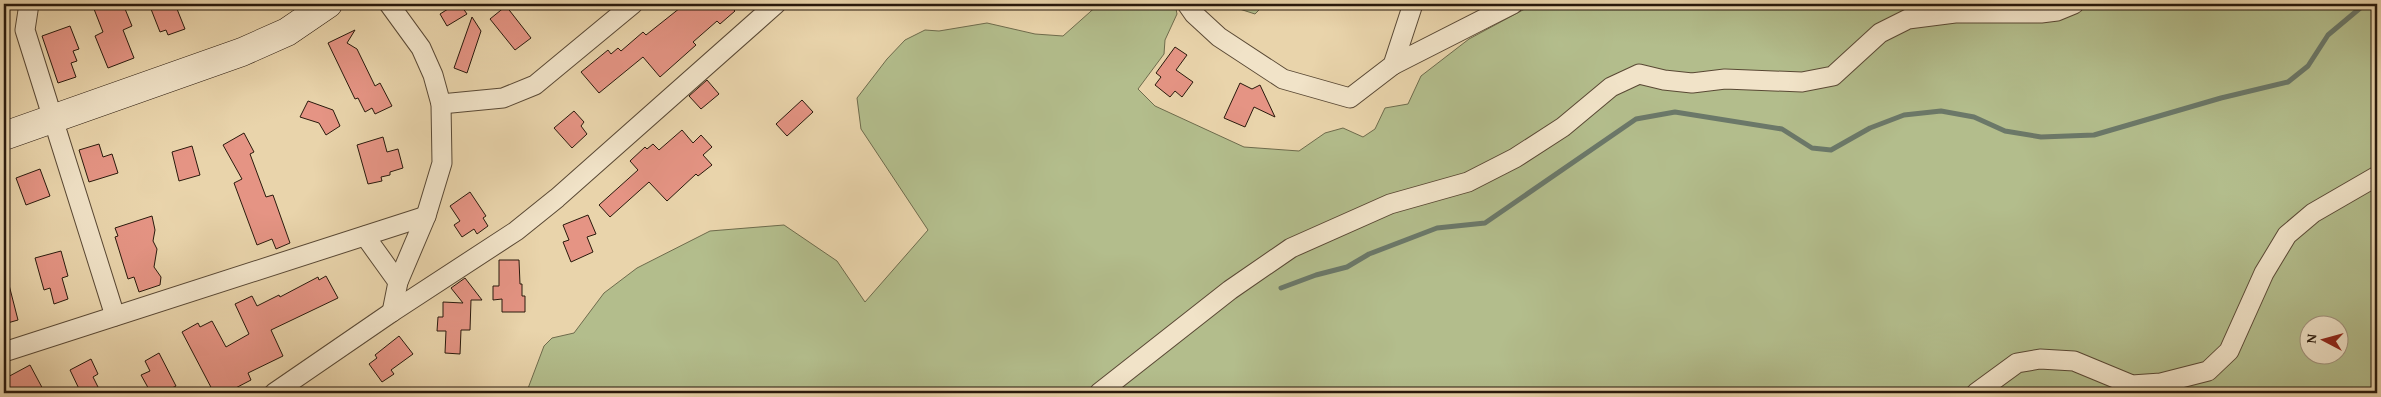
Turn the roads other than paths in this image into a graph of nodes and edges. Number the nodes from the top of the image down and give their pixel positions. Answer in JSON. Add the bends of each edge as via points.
{"nodes":[{"id":1,"x":29,"y":4,"type":"edge"},
{"id":2,"x":328,"y":4,"type":"edge"},
{"id":3,"x":389,"y":4,"type":"edge"},
{"id":4,"x":633,"y":4,"type":"edge"},
{"id":5,"x":776,"y":4,"type":"edge"},
{"id":6,"x":1187,"y":4,"type":"edge"},
{"id":7,"x":1413,"y":4,"type":"edge"},
{"id":8,"x":1513,"y":4,"type":"edge"},
{"id":9,"x":2074,"y":4,"type":"edge"},
{"id":10,"x":1393,"y":65,"type":"junction"},
{"id":11,"x":441,"y":104,"type":"junction"},
{"id":12,"x":53,"y":118,"type":"junction"},
{"id":13,"x":4,"y":136,"type":"edge"},
{"id":14,"x":2377,"y":176,"type":"edge"},
{"id":15,"x":426,"y":216,"type":"junction"},
{"id":16,"x":365,"y":236,"type":"junction"},
{"id":17,"x":398,"y":282,"type":"junction"},
{"id":18,"x":392,"y":312,"type":"junction"},
{"id":19,"x":115,"y":316,"type":"junction"},
{"id":20,"x":4,"y":352,"type":"edge"},
{"id":21,"x":274,"y":393,"type":"edge"},
{"id":22,"x":1099,"y":393,"type":"edge"},
{"id":23,"x":1976,"y":393,"type":"edge"}],
"edges":[{"from":1,"to":12,"type":"street","via":[[25,30]]},
{"from":2,"to":12,"type":"street","via":[[287,32],[242,52]]},
{"from":3,"to":11,"type":"street","via":[[421,48],[434,75]]},
{"from":4,"to":11,"type":"street","via":[[535,85],[503,98]]},
{"from":5,"to":18,"type":"street","via":[[530,220]]},
{"from":6,"to":10,"type":"street","via":[[1219,38],[1283,78],[1312,87],[1350,98]]},
{"from":7,"to":10,"type":"street"},
{"from":8,"to":10,"type":"street"},
{"from":9,"to":22,"type":"street","via":[[2058,11],[2041,13],[1955,13],[1908,19],[1880,33],[1833,76],[1802,82],[1725,79],[1692,83],[1640,74],[1611,87],[1563,126],[1515,158],[1468,182],[1390,204],[1291,248],[1230,290]]},
{"from":11,"to":15,"type":"street","via":[[442,163]]},
{"from":12,"to":13,"type":"street"},
{"from":12,"to":19,"type":"street"},
{"from":14,"to":23,"type":"street","via":[[2313,213],[2287,235],[2264,273],[2229,351],[2208,371],[2161,383],[2132,384],[2074,361],[2040,359],[2017,363]]},
{"from":15,"to":16,"type":"street"},
{"from":15,"to":17,"type":"street"},
{"from":16,"to":17,"type":"street"},
{"from":16,"to":19,"type":"street"},
{"from":17,"to":18,"type":"street"},
{"from":18,"to":21,"type":"street"},
{"from":19,"to":20,"type":"street"}]}
